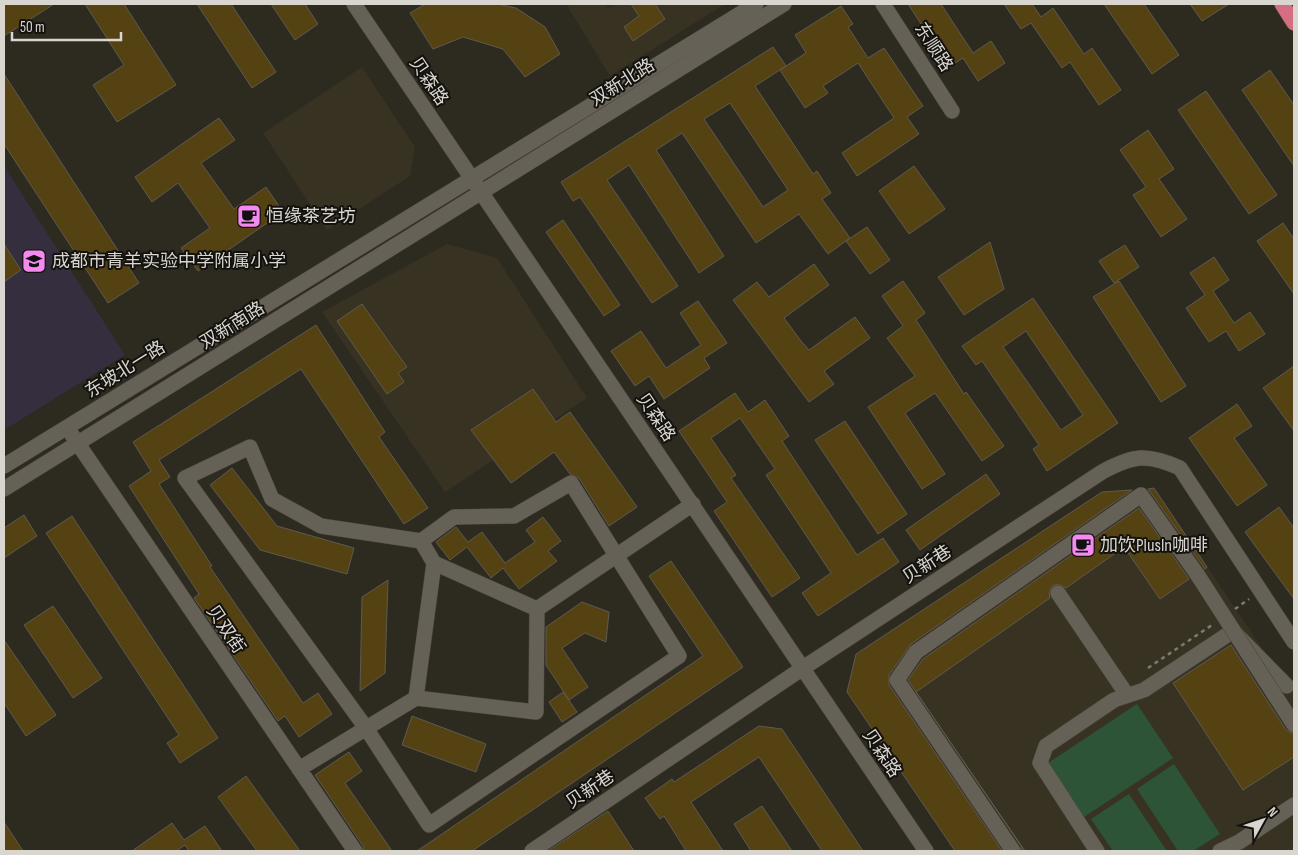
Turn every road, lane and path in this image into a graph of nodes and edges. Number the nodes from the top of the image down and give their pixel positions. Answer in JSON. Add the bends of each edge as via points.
{"nodes":[{"id":1,"x":354,"y":4,"type":"edge"},
{"id":2,"x":756,"y":4,"type":"edge"},
{"id":3,"x":784,"y":4,"type":"edge"},
{"id":4,"x":883,"y":4,"type":"edge"},
{"id":5,"x":1282,"y":4,"type":"edge"},
{"id":6,"x":1294,"y":23,"type":"edge"},
{"id":7,"x":952,"y":111,"type":"dead end"},
{"id":8,"x":471,"y":178,"type":"junction"},
{"id":9,"x":480,"y":192,"type":"junction"},
{"id":10,"x":66,"y":427,"type":"junction"},
{"id":11,"x":77,"y":443,"type":"junction"},
{"id":12,"x":4,"y":466,"type":"edge"},
{"id":13,"x":4,"y":489,"type":"edge"},
{"id":14,"x":693,"y":504,"type":"junction"},
{"id":15,"x":422,"y":541,"type":"junction"},
{"id":16,"x":616,"y":556,"type":"junction"},
{"id":17,"x":434,"y":563,"type":"junction"},
{"id":18,"x":1261,"y":592,"type":"junction"},
{"id":19,"x":1058,"y":593,"type":"dead end"},
{"id":20,"x":537,"y":609,"type":"junction"},
{"id":21,"x":1229,"y":613,"type":"dead end"},
{"id":22,"x":1213,"y":624,"type":"dead end"},
{"id":23,"x":1234,"y":631,"type":"junction"},
{"id":24,"x":1294,"y":642,"type":"edge"},
{"id":25,"x":803,"y":668,"type":"junction"},
{"id":26,"x":1142,"y":672,"type":"dead end"},
{"id":27,"x":1288,"y":686,"type":"dead end"},
{"id":28,"x":1127,"y":695,"type":"junction"},
{"id":29,"x":416,"y":698,"type":"junction"},
{"id":30,"x":1294,"y":725,"type":"edge"},
{"id":31,"x":366,"y":728,"type":"junction"},
{"id":32,"x":299,"y":769,"type":"junction"},
{"id":33,"x":1294,"y":804,"type":"edge"},
{"id":34,"x":1227,"y":850,"type":"edge"},
{"id":35,"x":355,"y":851,"type":"edge"},
{"id":36,"x":532,"y":851,"type":"edge"},
{"id":37,"x":926,"y":851,"type":"edge"},
{"id":38,"x":1013,"y":851,"type":"edge"},
{"id":39,"x":1097,"y":851,"type":"edge"}],
"edges":[{"from":1,"to":8,"type":"street","name":"贝森路"},
{"from":2,"to":8,"type":"street","name":"双新北路"},
{"from":3,"to":9,"type":"street","name":"双新北路"},
{"from":4,"to":7,"type":"street","name":"东顺路"},
{"from":5,"to":6,"type":"highway"},
{"from":8,"to":9,"type":"street","name":"贝森路"},
{"from":8,"to":10,"type":"street","name":"东坡北一路"},
{"from":9,"to":11,"type":"street","name":"双新南路"},
{"from":9,"to":14,"type":"street","name":"贝森路"},
{"from":10,"to":11,"type":"street","name":"贝双街"},
{"from":10,"to":12,"type":"street","name":"东坡北一路"},
{"from":11,"to":13,"type":"street","name":"双新南路"},
{"from":11,"to":32,"type":"street","name":"贝双街"},
{"from":14,"to":16,"type":"street"},
{"from":14,"to":25,"type":"street","name":"贝森路"},
{"from":15,"to":16,"type":"street","via":[[454,517],[514,516],[571,483]]},
{"from":15,"to":17,"type":"street"},
{"from":15,"to":31,"type":"street","via":[[321,526],[272,499],[250,448],[185,478]]},
{"from":16,"to":20,"type":"street"},
{"from":16,"to":31,"type":"street","via":[[679,656],[429,825]]},
{"from":17,"to":20,"type":"street"},
{"from":17,"to":29,"type":"street"},
{"from":18,"to":21,"type":"path"},
{"from":18,"to":24,"type":"street","name":"贝新巷"},
{"from":18,"to":25,"type":"street","name":"贝新巷","via":[[1180,468],[1144,456],[1122,461],[1102,472]]},
{"from":19,"to":28,"type":"street"},
{"from":20,"to":29,"type":"street","via":[[536,712]]},
{"from":22,"to":26,"type":"path"},
{"from":23,"to":27,"type":"street","bridge":true},
{"from":23,"to":28,"type":"street","via":[[1144,690]]},
{"from":23,"to":30,"type":"street","bridge":true},
{"from":23,"to":38,"type":"street","bridge":true,"via":[[1141,495],[916,652],[897,680]]},
{"from":25,"to":36,"type":"street","name":"贝新巷"},
{"from":25,"to":37,"type":"street","name":"贝森路"},
{"from":28,"to":39,"type":"street","via":[[1114,700],[1046,746],[1040,763]]},
{"from":29,"to":31,"type":"street"},
{"from":31,"to":32,"type":"street"},
{"from":32,"to":35,"type":"street","name":"贝双街"},
{"from":33,"to":34,"type":"street"}]}
